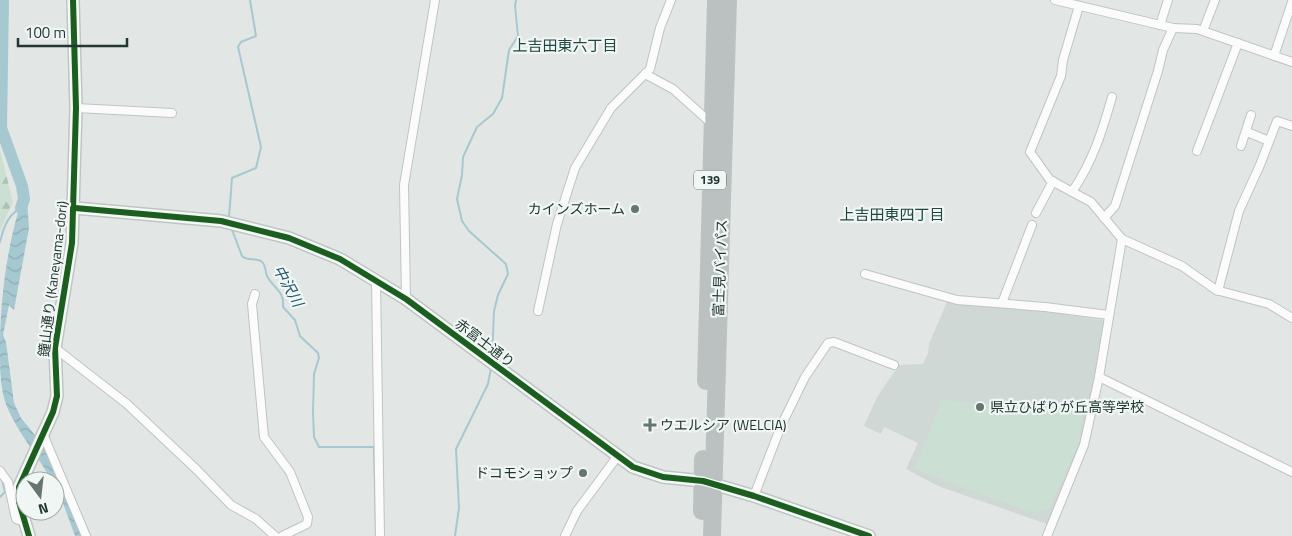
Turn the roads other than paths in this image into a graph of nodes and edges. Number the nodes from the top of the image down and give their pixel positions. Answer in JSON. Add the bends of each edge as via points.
{"nodes":[{"id":1,"x":73,"y":0,"type":"edge"},
{"id":2,"x":434,"y":0,"type":"edge"},
{"id":3,"x":671,"y":0,"type":"edge"},
{"id":4,"x":716,"y":0,"type":"edge"},
{"id":5,"x":728,"y":0,"type":"edge"},
{"id":6,"x":1055,"y":0,"type":"edge"},
{"id":7,"x":1168,"y":0,"type":"edge"},
{"id":8,"x":1215,"y":0,"type":"edge"},
{"id":9,"x":1292,"y":2,"type":"edge"},
{"id":10,"x":1079,"y":6,"type":"junction"},
{"id":11,"x":1160,"y":25,"type":"junction"},
{"id":12,"x":1173,"y":28,"type":"junction"},
{"id":13,"x":1203,"y":31,"type":"junction"},
{"id":14,"x":1238,"y":43,"type":"junction"},
{"id":15,"x":1274,"y":56,"type":"junction"},
{"id":16,"x":1292,"y":62,"type":"edge"},
{"id":17,"x":645,"y":74,"type":"junction"},
{"id":18,"x":1112,"y":97,"type":"dead end"},
{"id":19,"x":76,"y":108,"type":"junction"},
{"id":20,"x":172,"y":113,"type":"dead end"},
{"id":21,"x":1251,"y":115,"type":"dead end"},
{"id":22,"x":711,"y":122,"type":"junction"},
{"id":23,"x":1292,"y":126,"type":"edge"},
{"id":24,"x":1247,"y":132,"type":"junction"},
{"id":25,"x":1269,"y":140,"type":"junction"},
{"id":26,"x":1241,"y":146,"type":"dead end"},
{"id":27,"x":1197,"y":151,"type":"dead end"},
{"id":28,"x":1053,"y":181,"type":"junction"},
{"id":29,"x":1072,"y":192,"type":"junction"},
{"id":30,"x":75,"y":208,"type":"junction"},
{"id":31,"x":1036,"y":214,"type":"dead end"},
{"id":32,"x":1104,"y":218,"type":"junction"},
{"id":33,"x":1032,"y":225,"type":"dead end"},
{"id":34,"x":1122,"y":239,"type":"junction"},
{"id":35,"x":865,"y":274,"type":"dead end"},
{"id":36,"x":376,"y":281,"type":"junction"},
{"id":37,"x":1218,"y":291,"type":"junction"},
{"id":38,"x":254,"y":294,"type":"dead end"},
{"id":39,"x":406,"y":299,"type":"junction"},
{"id":40,"x":1002,"y":303,"type":"junction"},
{"id":41,"x":538,"y":311,"type":"dead end"},
{"id":42,"x":1109,"y":315,"type":"junction"},
{"id":43,"x":1292,"y":318,"type":"edge"},
{"id":44,"x":55,"y":348,"type":"junction"},
{"id":45,"x":894,"y":365,"type":"dead end"},
{"id":46,"x":1099,"y":377,"type":"junction"},
{"id":47,"x":42,"y":436,"type":"junction"},
{"id":48,"x":617,"y":457,"type":"junction"},
{"id":49,"x":0,"y":471,"type":"edge"},
{"id":50,"x":1292,"y":472,"type":"edge"},
{"id":51,"x":708,"y":483,"type":"junction"},
{"id":52,"x":754,"y":496,"type":"junction"},
{"id":53,"x":25,"y":522,"type":"junction"},
{"id":54,"x":29,"y":536,"type":"edge"},
{"id":55,"x":86,"y":536,"type":"edge"},
{"id":56,"x":275,"y":536,"type":"edge"},
{"id":57,"x":282,"y":536,"type":"edge"},
{"id":58,"x":380,"y":536,"type":"edge"},
{"id":59,"x":565,"y":536,"type":"edge"},
{"id":60,"x":701,"y":536,"type":"edge"},
{"id":61,"x":712,"y":536,"type":"edge"},
{"id":62,"x":869,"y":536,"type":"edge"},
{"id":63,"x":1047,"y":536,"type":"edge"}],
"edges":[{"from":1,"to":19,"type":"street","name":"鐘山通り (Kaneyama-dori)"},
{"from":2,"to":39,"type":"street","via":[[404,185]]},
{"from":3,"to":17,"type":"street","via":[[652,63]]},
{"from":4,"to":22,"type":"highway","name":"富士見バイパス","number":"139"},
{"from":5,"to":51,"type":"highway","name":"富士見バイパス","number":"139"},
{"from":6,"to":10,"type":"street"},
{"from":7,"to":11,"type":"street"},
{"from":8,"to":13,"type":"street"},
{"from":9,"to":15,"type":"street"},
{"from":10,"to":11,"type":"street"},
{"from":10,"to":28,"type":"street","via":[[1061,76],[1030,152]]},
{"from":11,"to":12,"type":"street"},
{"from":12,"to":13,"type":"street"},
{"from":12,"to":32,"type":"street","via":[[1162,50],[1158,72],[1115,206]]},
{"from":13,"to":14,"type":"street"},
{"from":14,"to":15,"type":"street"},
{"from":14,"to":27,"type":"street"},
{"from":15,"to":16,"type":"street"},
{"from":17,"to":22,"type":"street","via":[[673,89]]},
{"from":17,"to":41,"type":"street","via":[[611,108],[575,168],[557,224]]},
{"from":18,"to":29,"type":"street","via":[[1087,171]]},
{"from":19,"to":20,"type":"street"},
{"from":19,"to":30,"type":"street","name":"鐘山通り (Kaneyama-dori)"},
{"from":21,"to":24,"type":"street"},
{"from":22,"to":51,"type":"highway","name":"富士見バイパス","number":"139"},
{"from":23,"to":25,"type":"street","via":[[1277,121]]},
{"from":24,"to":25,"type":"street"},
{"from":24,"to":26,"type":"street"},
{"from":25,"to":37,"type":"street","via":[[1239,211]]},
{"from":28,"to":29,"type":"street"},
{"from":28,"to":31,"type":"street"},
{"from":29,"to":32,"type":"street","via":[[1091,202]]},
{"from":30,"to":36,"type":"street","name":"赤富士通り","via":[[244,225],[289,238],[340,259]]},
{"from":30,"to":44,"type":"street","name":"鐘山通り (Kaneyama-dori)"},
{"from":32,"to":34,"type":"street"},
{"from":33,"to":40,"type":"street"},
{"from":34,"to":37,"type":"street","via":[[1182,266]]},
{"from":34,"to":42,"type":"street"},
{"from":35,"to":40,"type":"street","via":[[957,300]]},
{"from":36,"to":39,"type":"street","name":"赤富士通り"},
{"from":36,"to":58,"type":"street"},
{"from":37,"to":43,"type":"street","via":[[1269,304]]},
{"from":38,"to":57,"type":"street","via":[[252,304],[264,437],[290,472],[308,517],[307,524]]},
{"from":39,"to":48,"type":"street","name":"赤富士通り"},
{"from":40,"to":42,"type":"street"},
{"from":42,"to":46,"type":"street"},
{"from":44,"to":47,"type":"street","name":"鐘山通り (Kaneyama-dori)","via":[[57,396]]},
{"from":44,"to":56,"type":"street","via":[[127,404],[231,505],[256,519]]},
{"from":45,"to":52,"type":"street","via":[[834,342],[828,343],[805,377],[781,426]]},
{"from":46,"to":50,"type":"street"},
{"from":46,"to":63,"type":"street","via":[[1084,445]]},
{"from":47,"to":53,"type":"street","name":"鐘山通り (Kaneyama-dori)","via":[[20,487],[19,502]]},
{"from":47,"to":55,"type":"street"},
{"from":48,"to":51,"type":"street","name":"赤富士通り","via":[[651,474]]},
{"from":48,"to":59,"type":"street","via":[[577,511]]},
{"from":49,"to":53,"type":"street","via":[[8,482],[16,519]]},
{"from":51,"to":52,"type":"street","name":"赤富士通り"},
{"from":51,"to":60,"type":"highway","name":"富士見バイパス","number":"139"},
{"from":51,"to":61,"type":"highway","name":"富士見バイパス","number":"139"},
{"from":52,"to":62,"type":"street","name":"赤富士通り"},
{"from":53,"to":54,"type":"street"}]}
